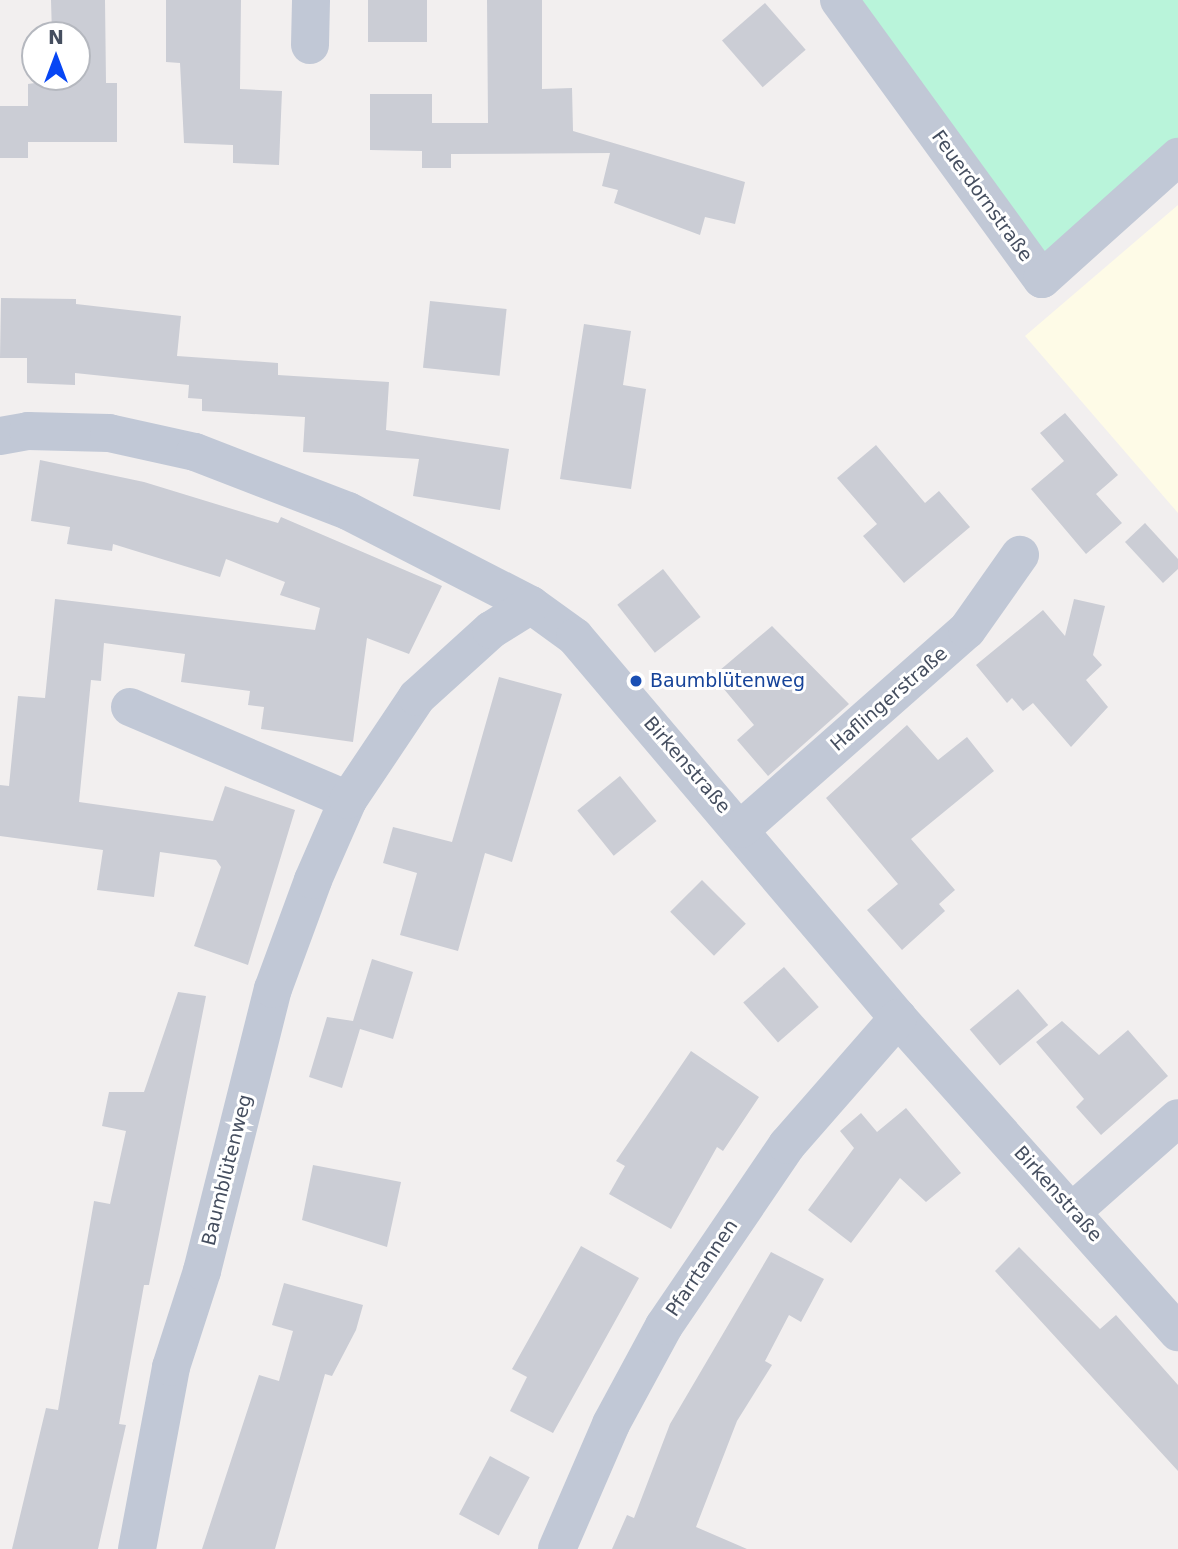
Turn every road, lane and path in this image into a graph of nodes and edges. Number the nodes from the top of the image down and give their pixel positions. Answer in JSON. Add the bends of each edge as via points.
{"nodes":[{"id":1,"x":311,"y":0,"type":"edge"},
{"id":2,"x":839,"y":0,"type":"edge"},
{"id":3,"x":310,"y":46,"type":"dead end"},
{"id":4,"x":1178,"y":158,"type":"edge"},
{"id":5,"x":0,"y":436,"type":"edge"},
{"id":6,"x":1020,"y":555,"type":"dead end"},
{"id":7,"x":531,"y":605,"type":"junction"},
{"id":8,"x":130,"y":707,"type":"dead end"},
{"id":9,"x":348,"y":800,"type":"junction"},
{"id":10,"x":741,"y":829,"type":"junction"},
{"id":11,"x":898,"y":1018,"type":"junction"},
{"id":12,"x":1178,"y":1118,"type":"edge"},
{"id":13,"x":1073,"y":1211,"type":"junction"},
{"id":14,"x":1178,"y":1332,"type":"edge"},
{"id":15,"x":137,"y":1549,"type":"edge"},
{"id":16,"x":556,"y":1549,"type":"edge"}],
"edges":[{"from":1,"to":3,"type":"street"},
{"from":2,"to":4,"type":"street","name":"Feuerdornstraße","via":[[1042,279]]},
{"from":5,"to":7,"type":"street","name":"Birkenstraße","via":[[28,431],[109,433],[195,452],[348,511]]},
{"from":6,"to":10,"type":"street","name":"Haflingerstraße","via":[[967,630]]},
{"from":7,"to":9,"type":"street","name":"Baumblütenweg","via":[[470,647],[417,697]]},
{"from":7,"to":10,"type":"street","name":"Birkenstraße","via":[[575,637]]},
{"from":8,"to":9,"type":"street"},
{"from":9,"to":15,"type":"street","name":"Baumblütenweg","via":[[273,989],[202,1271],[171,1367]]},
{"from":10,"to":11,"type":"street","name":"Birkenstraße"},
{"from":11,"to":13,"type":"street","name":"Birkenstraße"},
{"from":11,"to":16,"type":"street","name":"Pfarrtannen","via":[[787,1145],[664,1326],[611,1424]]},
{"from":12,"to":13,"type":"street"},
{"from":13,"to":14,"type":"street","name":"Birkenstraße"}]}
